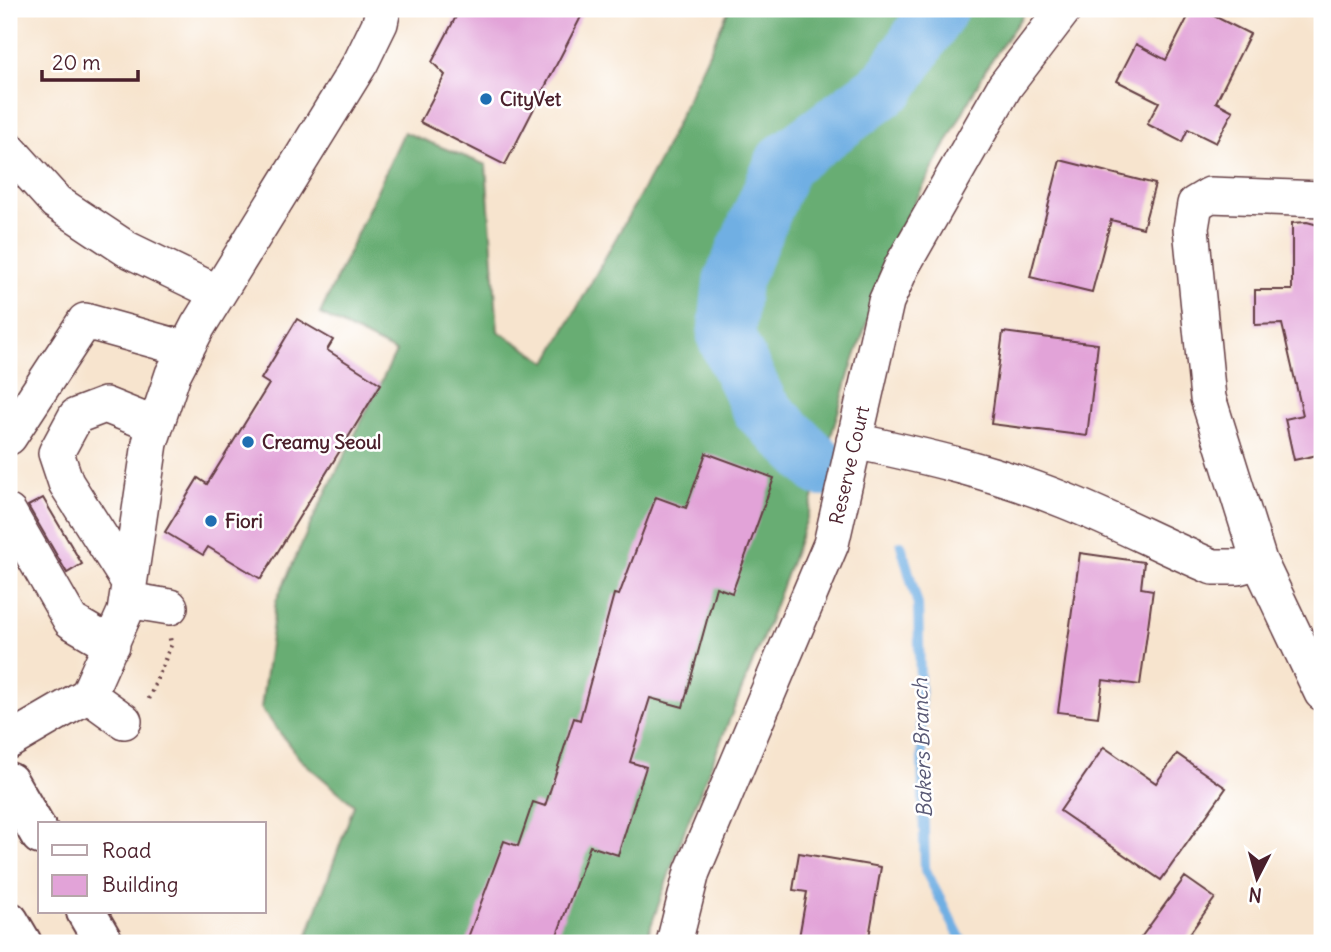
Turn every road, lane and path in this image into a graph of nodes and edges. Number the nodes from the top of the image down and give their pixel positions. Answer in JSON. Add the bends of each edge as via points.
{"nodes":[{"id":1,"x":383,"y":9,"type":"edge"},
{"id":2,"x":1064,"y":9,"type":"edge"},
{"id":3,"x":12,"y":161,"type":"edge"},
{"id":4,"x":1322,"y":199,"type":"edge"},
{"id":5,"x":218,"y":293,"type":"junction"},
{"id":6,"x":186,"y":349,"type":"junction"},
{"id":7,"x":155,"y":425,"type":"junction"},
{"id":8,"x":9,"y":437,"type":"edge"},
{"id":9,"x":854,"y":442,"type":"junction"},
{"id":10,"x":9,"y":513,"type":"edge"},
{"id":11,"x":1259,"y":561,"type":"junction"},
{"id":12,"x":128,"y":591,"type":"junction"},
{"id":13,"x":170,"y":607,"type":"joint"},
{"id":14,"x":112,"y":645,"type":"junction"},
{"id":15,"x":1322,"y":693,"type":"edge"},
{"id":16,"x":88,"y":695,"type":"junction"},
{"id":17,"x":122,"y":720,"type":"joint"},
{"id":18,"x":9,"y":741,"type":"edge"},
{"id":19,"x":9,"y":782,"type":"edge"},
{"id":20,"x":38,"y":832,"type":"edge"},
{"id":21,"x":87,"y":914,"type":"edge"},
{"id":22,"x":9,"y":921,"type":"edge"},
{"id":23,"x":22,"y":943,"type":"edge"},
{"id":24,"x":104,"y":943,"type":"edge"},
{"id":25,"x":674,"y":943,"type":"edge"}],
"edges":[{"from":1,"to":5,"type":"street","via":[[361,62]]},
{"from":2,"to":9,"type":"street","name":"Reserve Court","via":[[1005,86],[902,266],[886,302]]},
{"from":3,"to":5,"type":"street","via":[[56,202],[127,248]]},
{"from":4,"to":11,"type":"street","via":[[1210,195],[1195,204],[1191,228],[1208,398]]},
{"from":5,"to":6,"type":"street"},
{"from":6,"to":7,"type":"street"},
{"from":6,"to":8,"type":"street","via":[[85,321]]},
{"from":7,"to":12,"type":"street"},
{"from":7,"to":12,"type":"street","via":[[105,405],[76,416],[56,453],[66,483]]},
{"from":9,"to":11,"type":"street","via":[[918,455],[1066,500],[1213,567]]},
{"from":9,"to":25,"type":"street","name":"Reserve Court","via":[[831,544],[692,872]]},
{"from":10,"to":14,"type":"street","via":[[71,621]]},
{"from":11,"to":15,"type":"street"},
{"from":12,"to":13,"type":"street"},
{"from":12,"to":14,"type":"street"},
{"from":13,"to":17,"type":"path","via":[[170,645],[148,701]]},
{"from":14,"to":16,"type":"street"},
{"from":16,"to":17,"type":"street"},
{"from":16,"to":18,"type":"street"},
{"from":19,"to":20,"type":"main road"},
{"from":21,"to":24,"type":"main road"},
{"from":22,"to":23,"type":"main road"}]}
